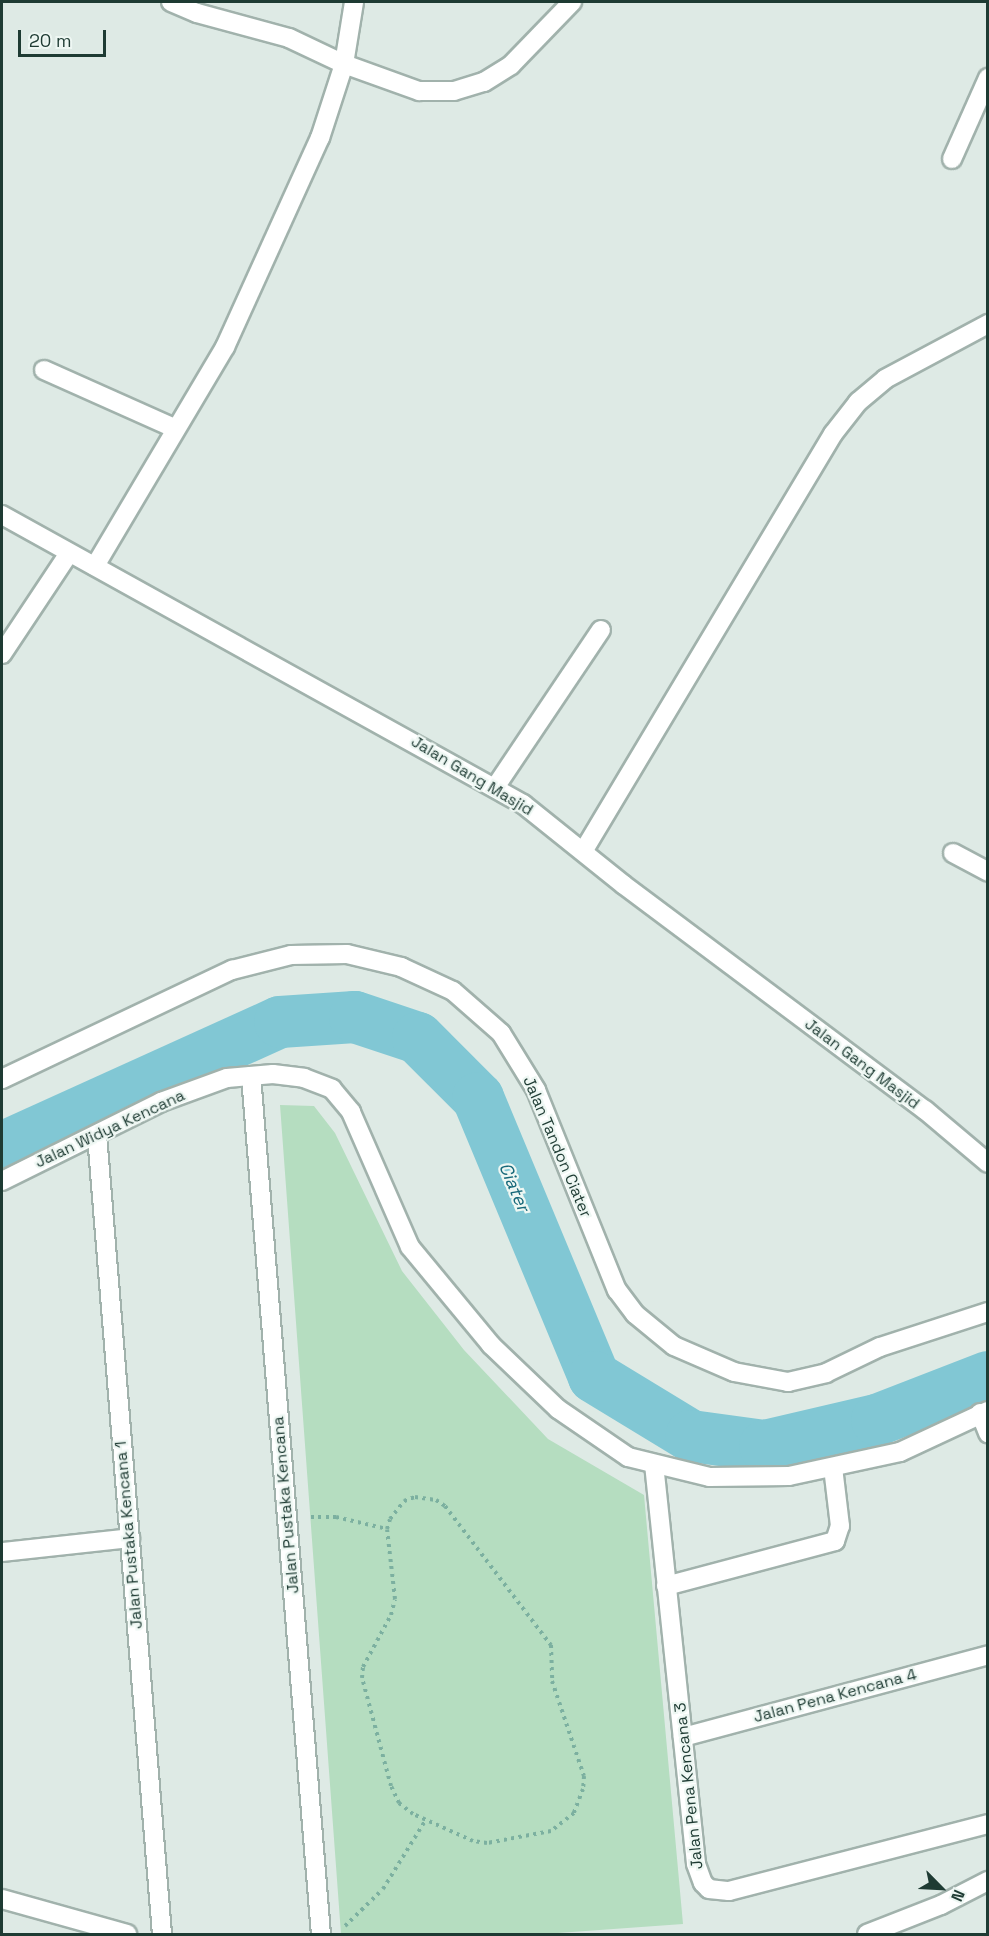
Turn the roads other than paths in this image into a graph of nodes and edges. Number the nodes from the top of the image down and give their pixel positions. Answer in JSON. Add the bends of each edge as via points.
{"nodes":[{"id":1,"x":171,"y":2,"type":"edge"},
{"id":2,"x":354,"y":2,"type":"edge"},
{"id":3,"x":572,"y":2,"type":"edge"},
{"id":4,"x":344,"y":64,"type":"junction"},
{"id":5,"x":987,"y":78,"type":"edge"},
{"id":6,"x":952,"y":159,"type":"dead end"},
{"id":7,"x":987,"y":324,"type":"edge"},
{"id":8,"x":44,"y":370,"type":"dead end"},
{"id":9,"x":174,"y":428,"type":"junction"},
{"id":10,"x":2,"y":515,"type":"edge"},
{"id":11,"x":69,"y":553,"type":"junction"},
{"id":12,"x":95,"y":566,"type":"junction"},
{"id":13,"x":601,"y":630,"type":"dead end"},
{"id":14,"x":2,"y":654,"type":"edge"},
{"id":15,"x":496,"y":786,"type":"junction"},
{"id":16,"x":584,"y":850,"type":"junction"},
{"id":17,"x":953,"y":853,"type":"dead end"},
{"id":18,"x":987,"y":872,"type":"edge"},
{"id":19,"x":251,"y":1076,"type":"junction"},
{"id":20,"x":2,"y":1079,"type":"edge"},
{"id":21,"x":97,"y":1134,"type":"junction"},
{"id":22,"x":984,"y":1154,"type":"edge"},
{"id":23,"x":2,"y":1181,"type":"edge"},
{"id":24,"x":987,"y":1312,"type":"edge"},
{"id":25,"x":984,"y":1412,"type":"edge"},
{"id":26,"x":987,"y":1433,"type":"edge"},
{"id":27,"x":654,"y":1464,"type":"junction"},
{"id":28,"x":833,"y":1467,"type":"junction"},
{"id":29,"x":130,"y":1538,"type":"junction"},
{"id":30,"x":2,"y":1552,"type":"edge"},
{"id":31,"x":666,"y":1586,"type":"junction"},
{"id":32,"x":987,"y":1655,"type":"edge"},
{"id":33,"x":683,"y":1737,"type":"junction"},
{"id":34,"x":987,"y":1824,"type":"edge"},
{"id":35,"x":987,"y":1881,"type":"edge"},
{"id":36,"x":2,"y":1899,"type":"edge"},
{"id":37,"x":127,"y":1935,"type":"edge"},
{"id":38,"x":162,"y":1935,"type":"edge"},
{"id":39,"x":321,"y":1935,"type":"edge"},
{"id":40,"x":867,"y":1935,"type":"edge"}],
"edges":[{"from":1,"to":4,"type":"street","via":[[196,13],[289,38]]},
{"from":2,"to":4,"type":"street"},
{"from":3,"to":4,"type":"street","via":[[511,65],[484,82],[454,91],[419,91]]},
{"from":4,"to":9,"type":"street","via":[[320,138],[225,347]]},
{"from":5,"to":6,"type":"street"},
{"from":7,"to":16,"type":"street","via":[[885,379],[858,402],[833,434]]},
{"from":8,"to":9,"type":"street"},
{"from":9,"to":12,"type":"street"},
{"from":10,"to":11,"type":"street","name":"Jalan Gang Masjid"},
{"from":11,"to":12,"type":"street","name":"Jalan Gang Masjid"},
{"from":11,"to":14,"type":"street"},
{"from":12,"to":15,"type":"street","name":"Jalan Gang Masjid"},
{"from":13,"to":15,"type":"street"},
{"from":15,"to":16,"type":"street","name":"Jalan Gang Masjid"},
{"from":16,"to":22,"type":"street","name":"Jalan Gang Masjid","via":[[624,885]]},
{"from":17,"to":18,"type":"street"},
{"from":19,"to":21,"type":"street","name":"Jalan Widya Kencana","via":[[227,1078],[160,1102]]},
{"from":19,"to":27,"type":"street","name":"Jalan Widya Kencana","via":[[304,1078],[332,1089],[351,1112],[410,1247],[490,1345],[558,1409],[590,1433],[628,1457]]},
{"from":19,"to":39,"type":"street","name":"Jalan Pustaka Kencana"},
{"from":20,"to":24,"type":"street","name":"Jalan Tandon Ciater","via":[[232,970],[291,955],[347,954],[401,967],[453,991],[501,1033],[536,1090],[617,1290],[635,1314],[674,1346],[734,1372],[788,1382],[826,1373],[880,1347]]},
{"from":21,"to":23,"type":"street","name":"Jalan Widya Kencana"},
{"from":21,"to":29,"type":"street","name":"Jalan Pustaka Kencana 1"},
{"from":25,"to":26,"type":"street"},
{"from":25,"to":28,"type":"street","name":"Jalan Widya Kencana","via":[[900,1452]]},
{"from":27,"to":28,"type":"street","name":"Jalan Widya Kencana","via":[[739,1480]]},
{"from":27,"to":31,"type":"street","name":"Jalan Pena Kencana 3"},
{"from":28,"to":31,"type":"street","via":[[840,1526],[834,1541]]},
{"from":29,"to":30,"type":"street"},
{"from":29,"to":38,"type":"street","name":"Jalan Pustaka Kencana 1"},
{"from":31,"to":33,"type":"street","name":"Jalan Pena Kencana 3"},
{"from":32,"to":33,"type":"street","name":"Jalan Pena Kencana 4"},
{"from":33,"to":34,"type":"street","name":"Jalan Pena Kencana 3","via":[[696,1864],[709,1889],[729,1891]]},
{"from":35,"to":40,"type":"street"},
{"from":36,"to":37,"type":"street"}]}
